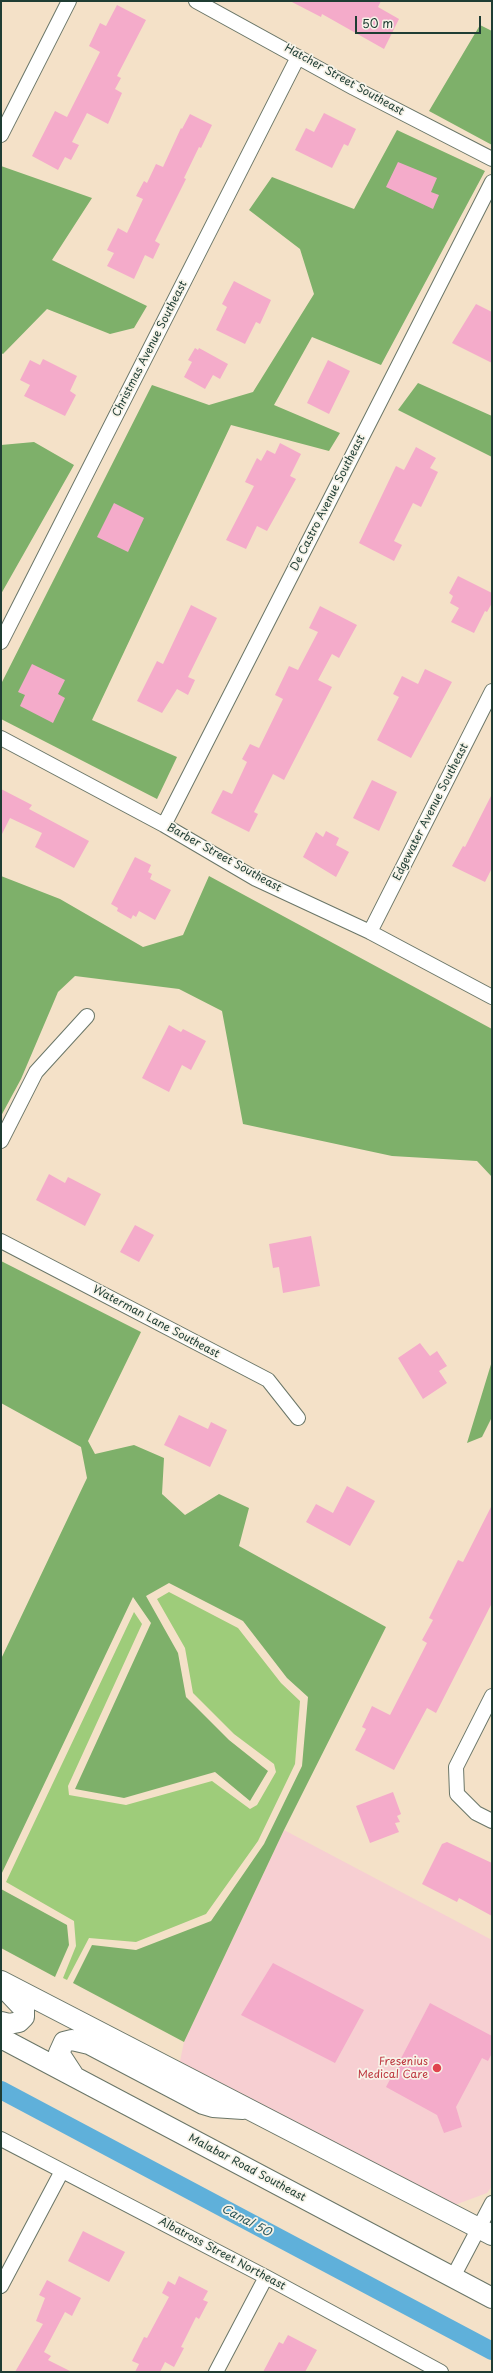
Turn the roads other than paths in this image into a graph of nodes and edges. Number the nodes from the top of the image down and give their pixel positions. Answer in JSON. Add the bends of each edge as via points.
{"nodes":[{"id":1,"x":69,"y":1,"type":"edge"},
{"id":2,"x":196,"y":1,"type":"edge"},
{"id":3,"x":298,"y":57,"type":"junction"},
{"id":4,"x":1,"y":135,"type":"edge"},
{"id":5,"x":492,"y":159,"type":"edge"},
{"id":6,"x":492,"y":182,"type":"edge"},
{"id":7,"x":1,"y":642,"type":"edge"},
{"id":8,"x":492,"y":691,"type":"edge"},
{"id":9,"x":1,"y":738,"type":"edge"},
{"id":10,"x":164,"y":825,"type":"junction"},
{"id":11,"x":370,"y":932,"type":"junction"},
{"id":12,"x":492,"y":997,"type":"edge"},
{"id":13,"x":87,"y":1016,"type":"dead end"},
{"id":14,"x":1,"y":1140,"type":"edge"},
{"id":15,"x":1,"y":1241,"type":"edge"},
{"id":16,"x":298,"y":1418,"type":"dead end"},
{"id":17,"x":492,"y":1696,"type":"edge"},
{"id":18,"x":492,"y":1821,"type":"edge"},
{"id":19,"x":1,"y":1981,"type":"edge"},
{"id":20,"x":1,"y":1985,"type":"edge"},
{"id":21,"x":1,"y":2022,"type":"edge"},
{"id":22,"x":1,"y":2038,"type":"edge"},
{"id":23,"x":74,"y":2077,"type":"junction"},
{"id":24,"x":251,"y":2110,"type":"junction"},
{"id":25,"x":1,"y":2139,"type":"edge"},
{"id":26,"x":62,"y":2171,"type":"junction"},
{"id":27,"x":492,"y":2203,"type":"edge"},
{"id":28,"x":485,"y":2232,"type":"edge"},
{"id":29,"x":266,"y":2277,"type":"junction"},
{"id":30,"x":453,"y":2277,"type":"junction"},
{"id":31,"x":1,"y":2286,"type":"edge"},
{"id":32,"x":492,"y":2298,"type":"edge"},
{"id":33,"x":216,"y":2372,"type":"edge"},
{"id":34,"x":441,"y":2372,"type":"edge"}],
"edges":[{"from":1,"to":4,"type":"street"},
{"from":2,"to":3,"type":"street","name":"Hatcher Street Southeast"},
{"from":3,"to":5,"type":"street","name":"Hatcher Street Southeast"},
{"from":3,"to":7,"type":"street","name":"Christmas Avenue Southeast"},
{"from":6,"to":10,"type":"street","name":"De Castro Avenue Southeast"},
{"from":8,"to":11,"type":"street","name":"Edgewater Avenue Southeast"},
{"from":9,"to":10,"type":"street","name":"Barber Street Southeast"},
{"from":10,"to":11,"type":"street","name":"Barber Street Southeast","via":[[256,878]]},
{"from":11,"to":12,"type":"street","name":"Barber Street Southeast"},
{"from":13,"to":14,"type":"street","via":[[36,1072]]},
{"from":15,"to":16,"type":"street","name":"Waterman Lane Southeast","via":[[268,1380]]},
{"from":17,"to":18,"type":"street","via":[[456,1767],[457,1794],[476,1813]]},
{"from":19,"to":24,"type":"main road"},
{"from":20,"to":21,"type":"main road","via":[[24,2009],[24,2016],[19,2022]]},
{"from":22,"to":23,"type":"main road","name":"Malabar Road Southeast"},
{"from":23,"to":24,"type":"main road","via":[[59,2053],[64,2042],[72,2040],[89,2044],[203,2104]]},
{"from":23,"to":30,"type":"main road","name":"Malabar Road Southeast"},
{"from":24,"to":28,"type":"main road"},
{"from":25,"to":26,"type":"street","name":"Albatross Street Northeast"},
{"from":26,"to":29,"type":"street","name":"Albatross Street Northeast"},
{"from":26,"to":31,"type":"street"},
{"from":27,"to":28,"type":"street"},
{"from":28,"to":30,"type":"street"},
{"from":29,"to":33,"type":"street"},
{"from":29,"to":34,"type":"street","name":"Albatross Street Northeast"},
{"from":30,"to":32,"type":"main road","name":"Malabar Road Southeast"}]}
